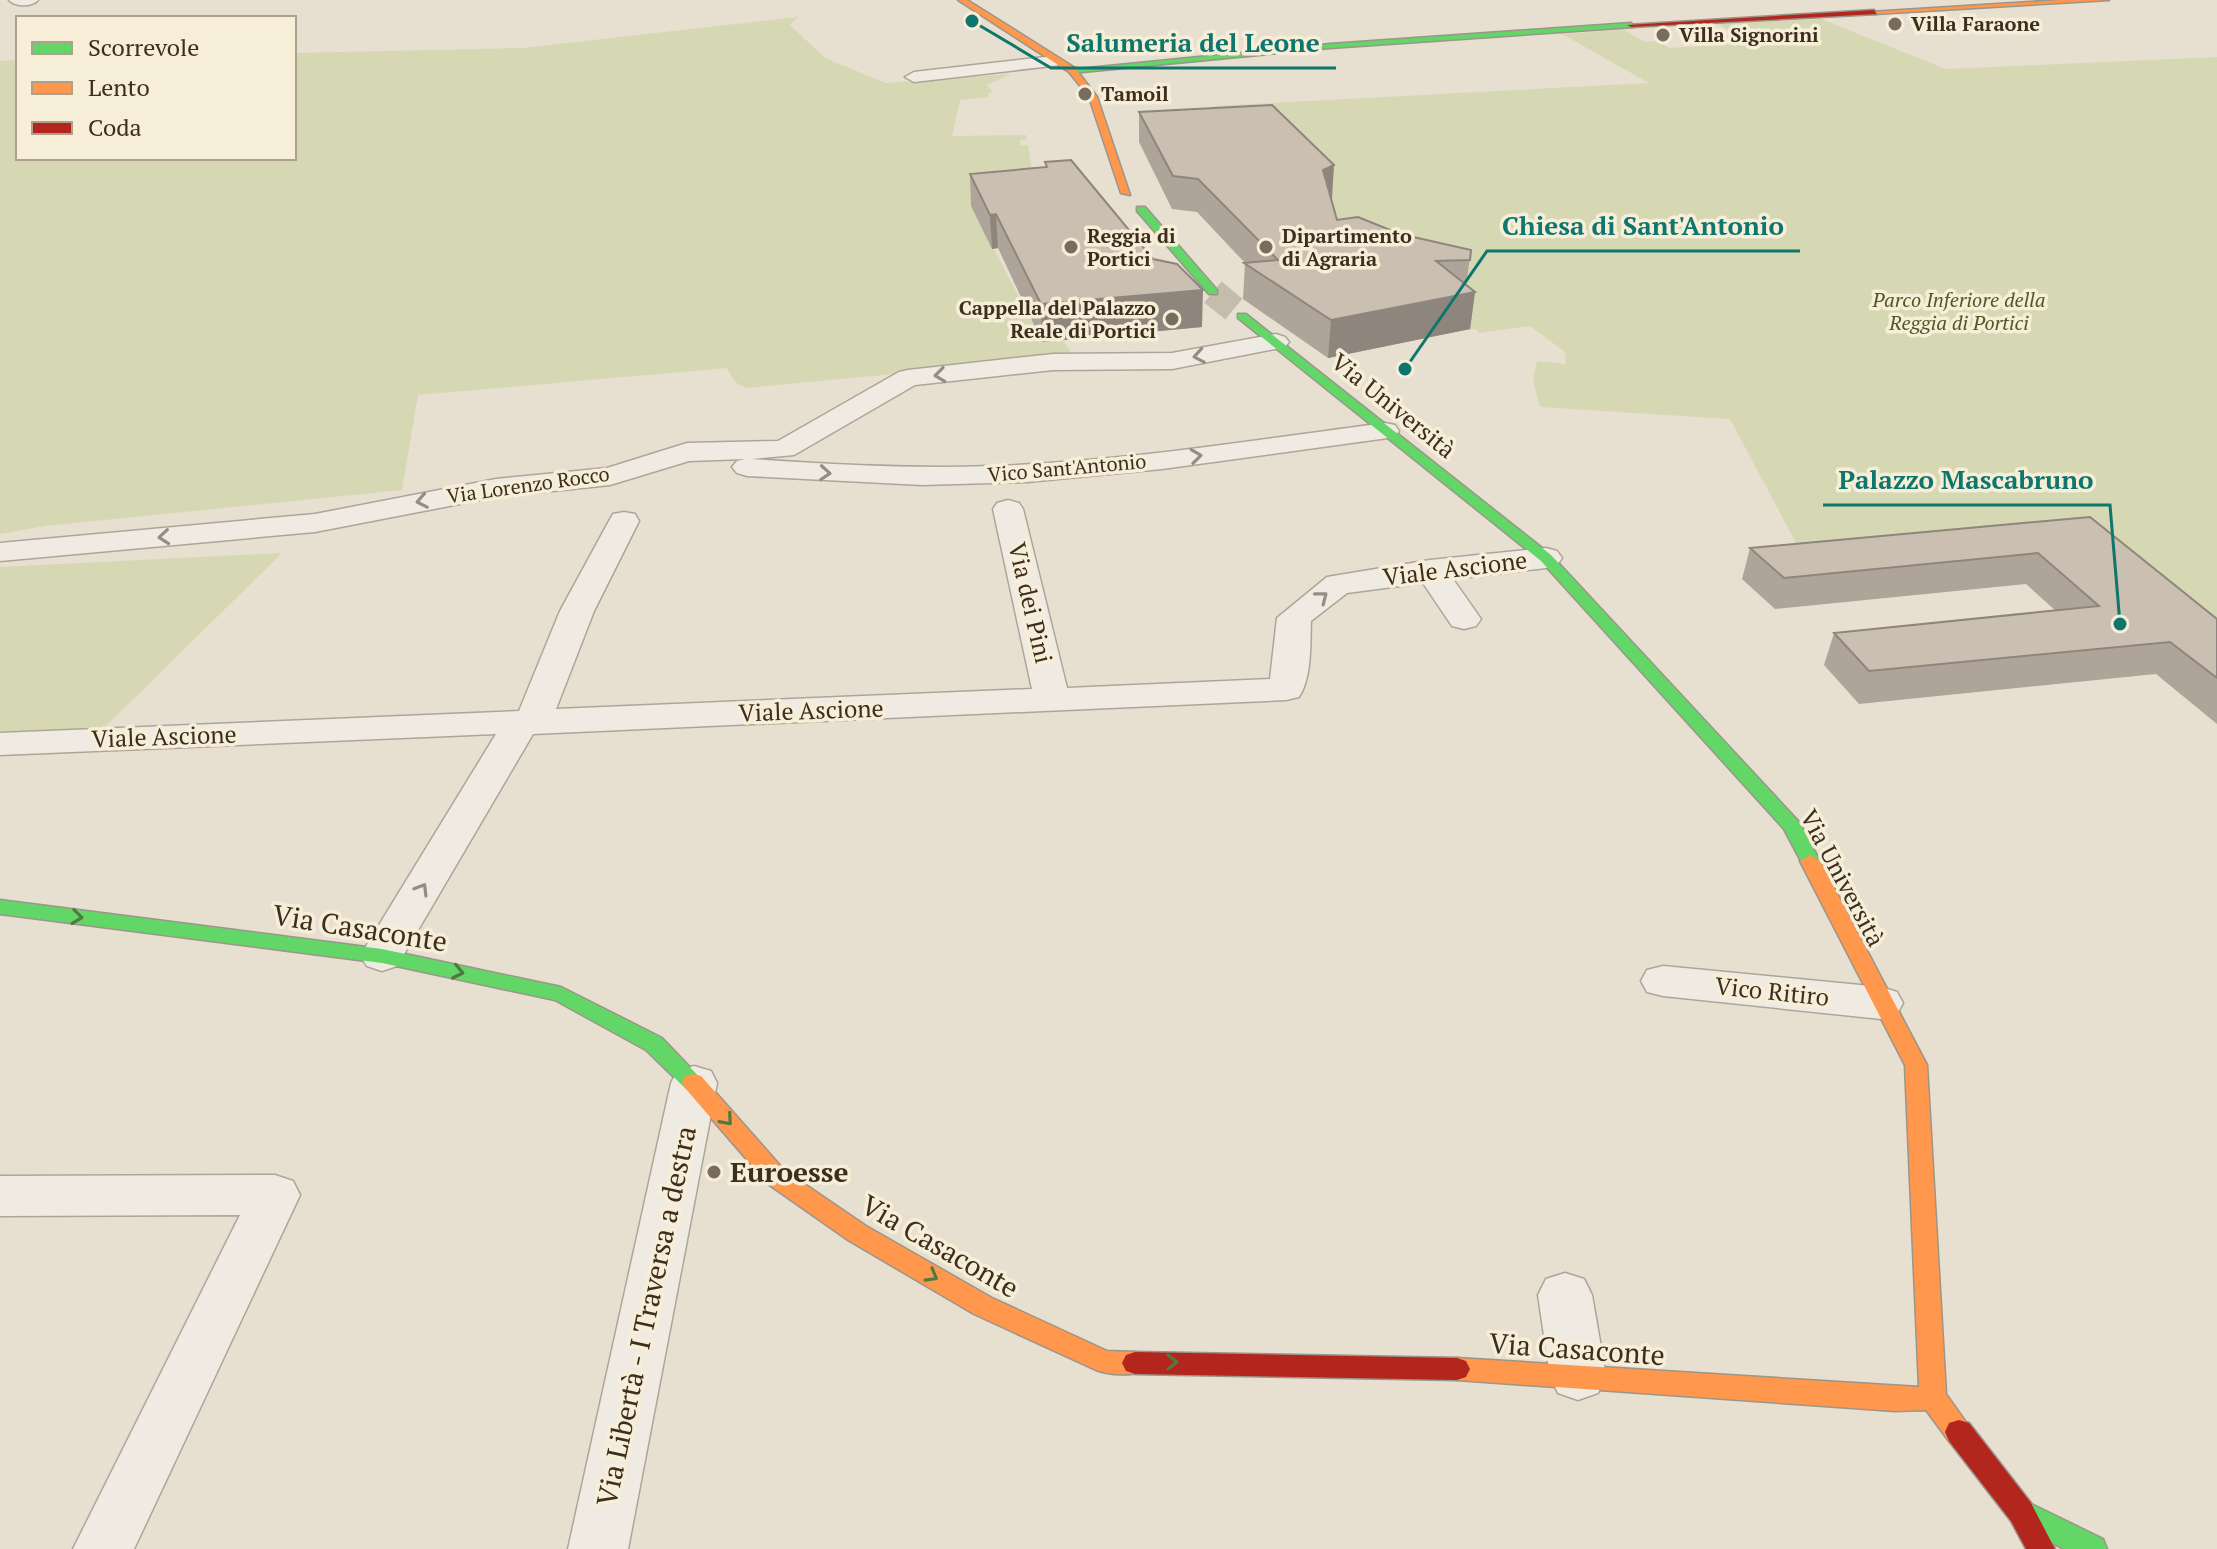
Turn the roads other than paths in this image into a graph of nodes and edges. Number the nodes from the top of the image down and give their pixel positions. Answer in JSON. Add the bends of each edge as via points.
{"nodes":[{"id":1,"x":17,"y":0,"type":"edge"},
{"id":2,"x":30,"y":0,"type":"edge"},
{"id":3,"x":962,"y":0,"type":"edge"},
{"id":4,"x":2105,"y":0,"type":"edge"},
{"id":5,"x":1054,"y":61,"type":"junction"},
{"id":6,"x":1072,"y":70,"type":"junction"},
{"id":7,"x":914,"y":77,"type":"dead end"},
{"id":8,"x":1126,"y":193,"type":"dead end"},
{"id":9,"x":1141,"y":209,"type":"dead end"},
{"id":10,"x":1213,"y":292,"type":"tunnel mouth"},
{"id":11,"x":1242,"y":316,"type":"tunnel mouth"},
{"id":12,"x":1276,"y":342,"type":"junction"},
{"id":13,"x":1385,"y":431,"type":"junction"},
{"id":14,"x":610,"y":476,"type":"junction"},
{"id":15,"x":1008,"y":509,"type":"dead end"},
{"id":16,"x":624,"y":521,"type":"dead end"},
{"id":17,"x":0,"y":552,"type":"edge"},
{"id":18,"x":1546,"y":558,"type":"junction"},
{"id":19,"x":1430,"y":570,"type":"junction"},
{"id":20,"x":1464,"y":619,"type":"dead end"},
{"id":21,"x":1052,"y":698,"type":"junction"},
{"id":22,"x":526,"y":723,"type":"junction"},
{"id":23,"x":0,"y":744,"type":"edge"},
{"id":24,"x":0,"y":907,"type":"edge"},
{"id":25,"x":382,"y":956,"type":"junction"},
{"id":26,"x":1663,"y":981,"type":"dead end"},
{"id":27,"x":1881,"y":1003,"type":"junction"},
{"id":28,"x":694,"y":1083,"type":"junction"},
{"id":29,"x":0,"y":1196,"type":"edge"},
{"id":30,"x":1565,"y":1295,"type":"dead end"},
{"id":31,"x":1578,"y":1376,"type":"junction"},
{"id":32,"x":1933,"y":1398,"type":"junction"},
{"id":33,"x":2021,"y":1512,"type":"junction"},
{"id":34,"x":103,"y":1549,"type":"edge"},
{"id":35,"x":598,"y":1549,"type":"edge"},
{"id":36,"x":2041,"y":1549,"type":"edge"},
{"id":37,"x":2093,"y":1549,"type":"edge"}],
"edges":[{"from":1,"to":2,"type":"street"},
{"from":3,"to":5,"type":"main road"},
{"from":4,"to":6,"type":"main road","via":[[1698,21],[1209,55]]},
{"from":5,"to":6,"type":"main road"},
{"from":5,"to":7,"type":"street"},
{"from":6,"to":8,"type":"main road","via":[[1093,97]]},
{"from":9,"to":10,"type":"main road"},
{"from":11,"to":12,"type":"main road","name":"Via Università"},
{"from":12,"to":13,"type":"main road","name":"Via Università"},
{"from":12,"to":14,"type":"street","name":"Via Lorenzo Rocco","one_way":true,"via":[[1172,361],[1053,362],[908,378],[784,449],[687,452]]},
{"from":14,"to":13,"type":"street","name":"Vico Sant'Antonio","one_way":true,"via":[[747,467],[900,477],[1026,474]]},
{"from":13,"to":18,"type":"main road","name":"Via Università"},
{"from":14,"to":17,"type":"street","name":"Via Lorenzo Rocco","one_way":true,"via":[[496,488],[315,523]]},
{"from":15,"to":21,"type":"street","name":"Via dei Pini"},
{"from":16,"to":22,"type":"street"},
{"from":18,"to":19,"type":"street","name":"Viale Ascione"},
{"from":18,"to":27,"type":"main road","name":"Via Università","via":[[1792,826]]},
{"from":19,"to":20,"type":"street"},
{"from":21,"to":19,"type":"street","name":"Viale Ascione","one_way":true,"via":[[1286,689],[1294,618],[1338,584]]},
{"from":21,"to":22,"type":"street","name":"Viale Ascione"},
{"from":22,"to":23,"type":"street","name":"Viale Ascione"},
{"from":25,"to":22,"type":"street","one_way":true},
{"from":24,"to":25,"type":"main road","name":"Via Casaconte","one_way":true},
{"from":25,"to":28,"type":"main road","name":"Via Casaconte","one_way":true,"via":[[561,994],[654,1044]]},
{"from":26,"to":27,"type":"street","name":"Vico Ritiro"},
{"from":27,"to":32,"type":"main road","name":"Via Università","via":[[1916,1065]]},
{"from":28,"to":31,"type":"main road","name":"Via Casaconte","one_way":true,"via":[[776,1177],[857,1233],[983,1306],[1105,1362]]},
{"from":28,"to":35,"type":"street","name":"Via Libertà - I Traversa a destra"},
{"from":29,"to":34,"type":"street","via":[[275,1195]]},
{"from":30,"to":31,"type":"street"},
{"from":31,"to":32,"type":"main road","name":"Via Casaconte"},
{"from":32,"to":33,"type":"main road"},
{"from":33,"to":36,"type":"main road"},
{"from":33,"to":37,"type":"main road"}]}
